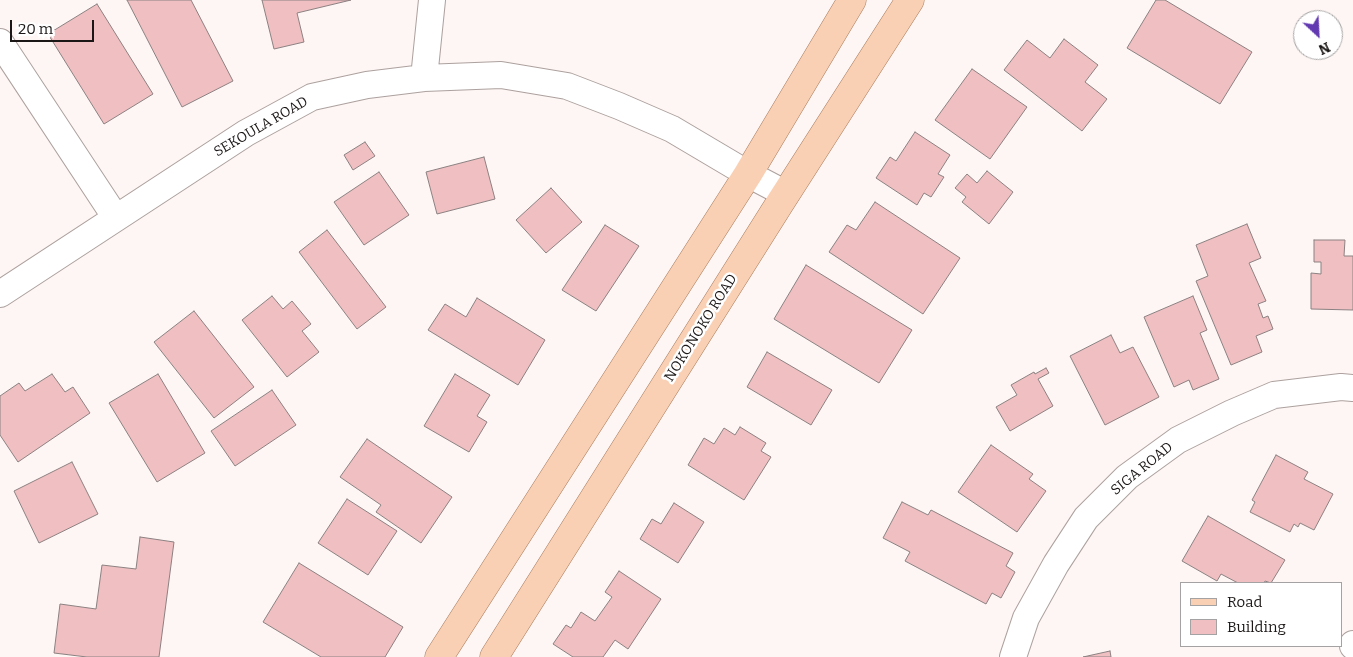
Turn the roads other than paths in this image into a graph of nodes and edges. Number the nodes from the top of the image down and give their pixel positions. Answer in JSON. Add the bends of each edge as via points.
{"nodes":[{"id":1,"x":432,"y":0,"type":"edge"},
{"id":2,"x":852,"y":0,"type":"edge"},
{"id":3,"x":910,"y":0,"type":"edge"},
{"id":4,"x":0,"y":42,"type":"edge"},
{"id":5,"x":424,"y":78,"type":"junction"},
{"id":6,"x":748,"y":174,"type":"junction"},
{"id":7,"x":786,"y":194,"type":"junction"},
{"id":8,"x":116,"y":218,"type":"junction"},
{"id":9,"x":0,"y":294,"type":"edge"},
{"id":10,"x":1353,"y":388,"type":"edge"},
{"id":11,"x":439,"y":657,"type":"edge"},
{"id":12,"x":494,"y":657,"type":"edge"},
{"id":13,"x":1013,"y":657,"type":"edge"}],
"edges":[{"from":1,"to":5,"type":"street"},
{"from":2,"to":6,"type":"main road"},
{"from":3,"to":7,"type":"main road","name":"NOKONOKO ROAD"},
{"from":4,"to":8,"type":"street"},
{"from":5,"to":6,"type":"street","name":"SEKOULA ROAD","via":[[501,75],[567,86],[672,129]]},
{"from":5,"to":8,"type":"street","name":"SEKOULA ROAD","via":[[367,85],[312,97],[246,133]]},
{"from":6,"to":7,"type":"street","name":"SEKOULA ROAD"},
{"from":6,"to":11,"type":"main road"},
{"from":7,"to":12,"type":"main road","name":"NOKONOKO ROAD"},
{"from":8,"to":9,"type":"street","name":"SEKOULA ROAD"},
{"from":10,"to":13,"type":"street","name":"SIGA ROAD","via":[[1341,386],[1274,395],[1178,440],[1127,477],[1086,518],[1056,564],[1026,618]]}]}
